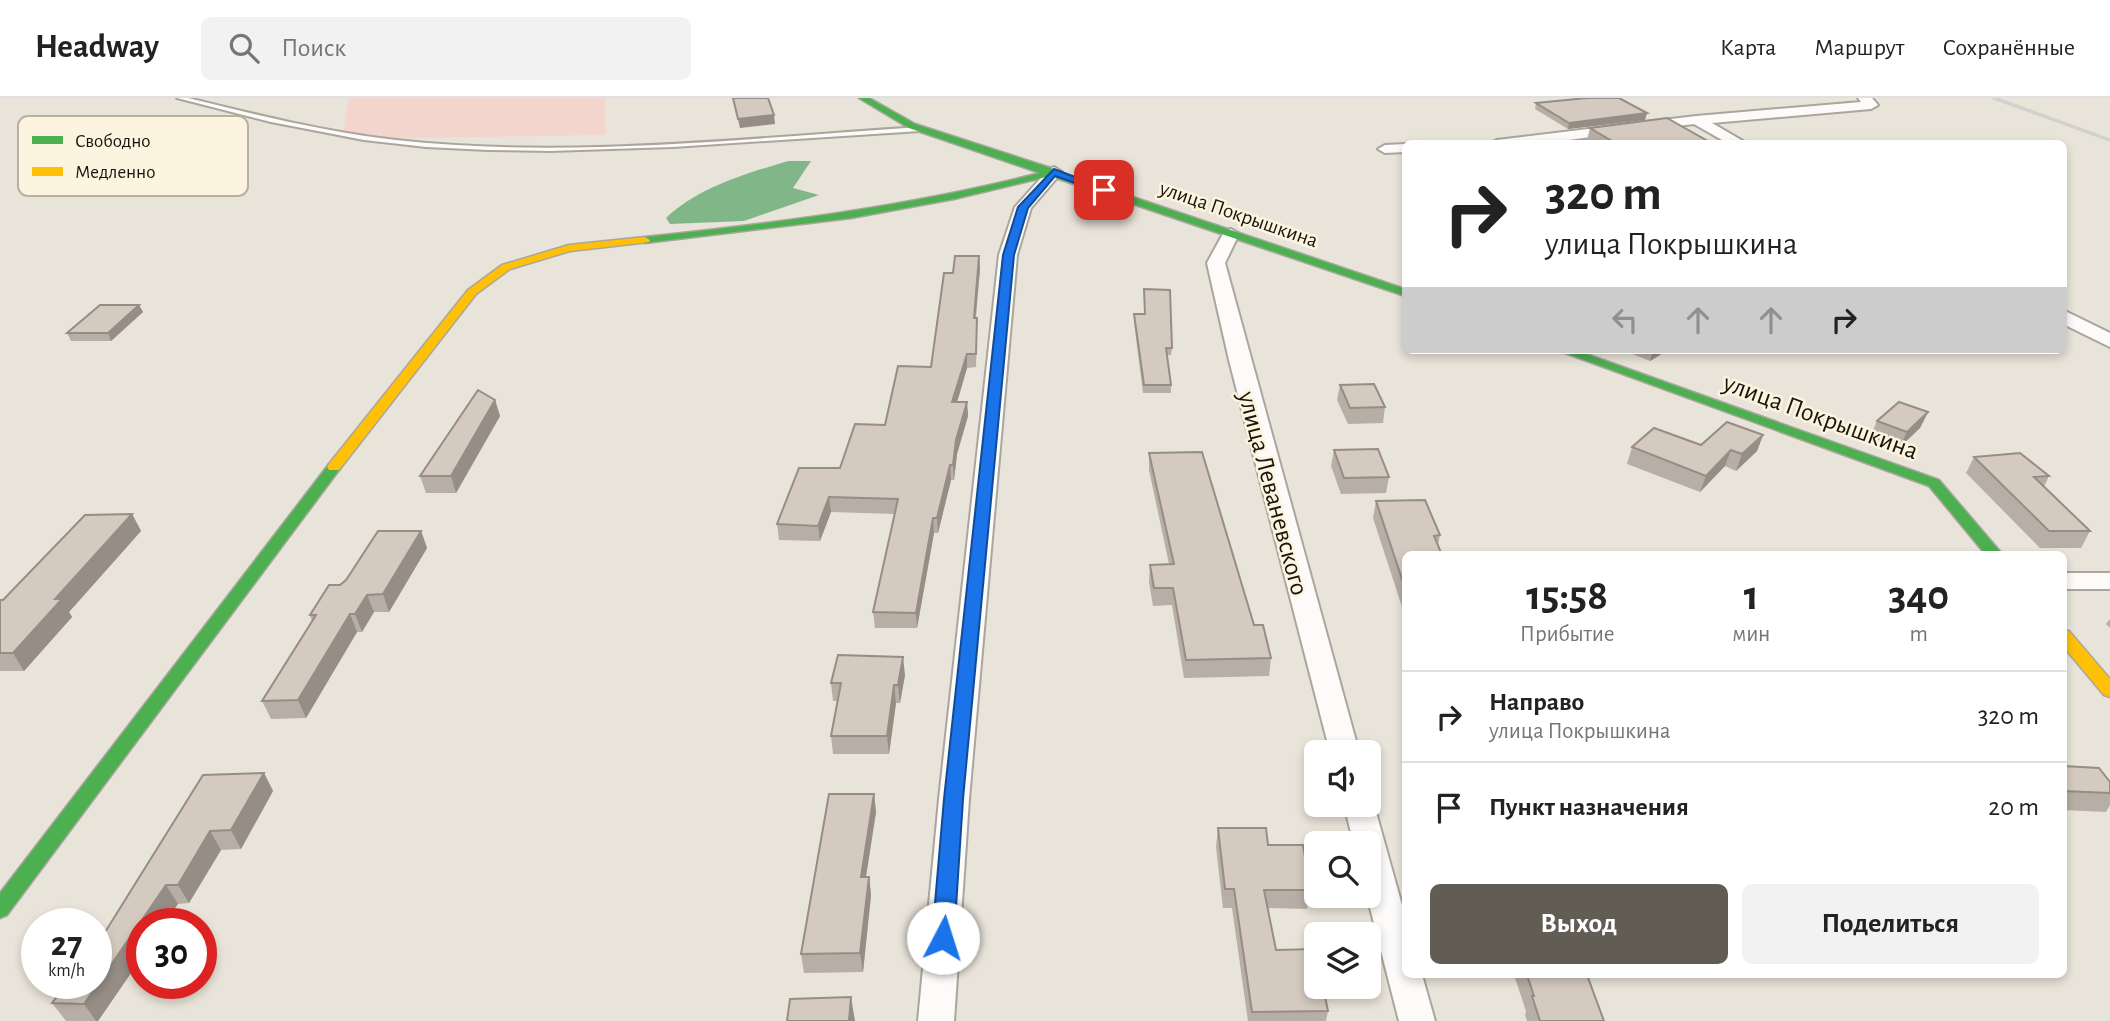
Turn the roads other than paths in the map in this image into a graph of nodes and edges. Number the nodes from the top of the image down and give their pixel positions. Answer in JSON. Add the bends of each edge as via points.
{"nodes":[{"id":1,"x":180,"y":98,"type":"edge"},
{"id":2,"x":1865,"y":98,"type":"edge"},
{"id":3,"x":864,"y":99,"type":"edge"},
{"id":4,"x":1696,"y":120,"type":"junction"},
{"id":5,"x":920,"y":129,"type":"junction"},
{"id":6,"x":1530,"y":140,"type":"edge"},
{"id":7,"x":1734,"y":140,"type":"edge"},
{"id":8,"x":1402,"y":148,"type":"edge"},
{"id":9,"x":1385,"y":149,"type":"dead end"},
{"id":10,"x":1054,"y":172,"type":"junction"},
{"id":11,"x":1231,"y":234,"type":"junction"},
{"id":12,"x":1402,"y":292,"type":"edge"},
{"id":13,"x":2067,"y":318,"type":"edge"},
{"id":14,"x":2110,"y":341,"type":"edge"},
{"id":15,"x":1574,"y":354,"type":"edge"},
{"id":16,"x":1992,"y":551,"type":"edge"},
{"id":17,"x":2067,"y":581,"type":"edge"},
{"id":18,"x":2110,"y":581,"type":"edge"},
{"id":19,"x":2067,"y":640,"type":"edge"},
{"id":20,"x":2110,"y":691,"type":"edge"},
{"id":21,"x":1342,"y":740,"type":"edge"},
{"id":22,"x":1363,"y":817,"type":"edge"},
{"id":23,"x":0,"y":909,"type":"edge"},
{"id":24,"x":1402,"y":967,"type":"edge"},
{"id":25,"x":1405,"y":978,"type":"edge"},
{"id":26,"x":936,"y":1021,"type":"edge"},
{"id":27,"x":1416,"y":1021,"type":"edge"}],
"edges":[{"from":1,"to":5,"type":"lane","via":[[304,128],[425,145],[603,149]]},
{"from":2,"to":4,"type":"street","via":[[1871,105]]},
{"from":3,"to":5,"type":"street","name":"улица Покрышкина"},
{"from":4,"to":6,"type":"street"},
{"from":4,"to":7,"type":"street"},
{"from":5,"to":10,"type":"street","name":"улица Покрышкина"},
{"from":8,"to":9,"type":"street"},
{"from":10,"to":11,"type":"street","name":"улица Покрышкина"},
{"from":10,"to":23,"type":"street","via":[[1001,187],[765,228],[569,248],[506,267],[472,292],[376,411]]},
{"from":10,"to":26,"type":"street","via":[[1023,207],[1008,255]]},
{"from":11,"to":12,"type":"street","name":"улица Покрышкина"},
{"from":11,"to":21,"type":"street","name":"улица Леваневского","via":[[1216,263]]},
{"from":13,"to":14,"type":"street"},
{"from":15,"to":16,"type":"street","name":"улица Покрышкина","via":[[1934,483]]},
{"from":17,"to":18,"type":"street"},
{"from":19,"to":20,"type":"street"},
{"from":22,"to":24,"type":"street"},
{"from":25,"to":27,"type":"street"}]}
